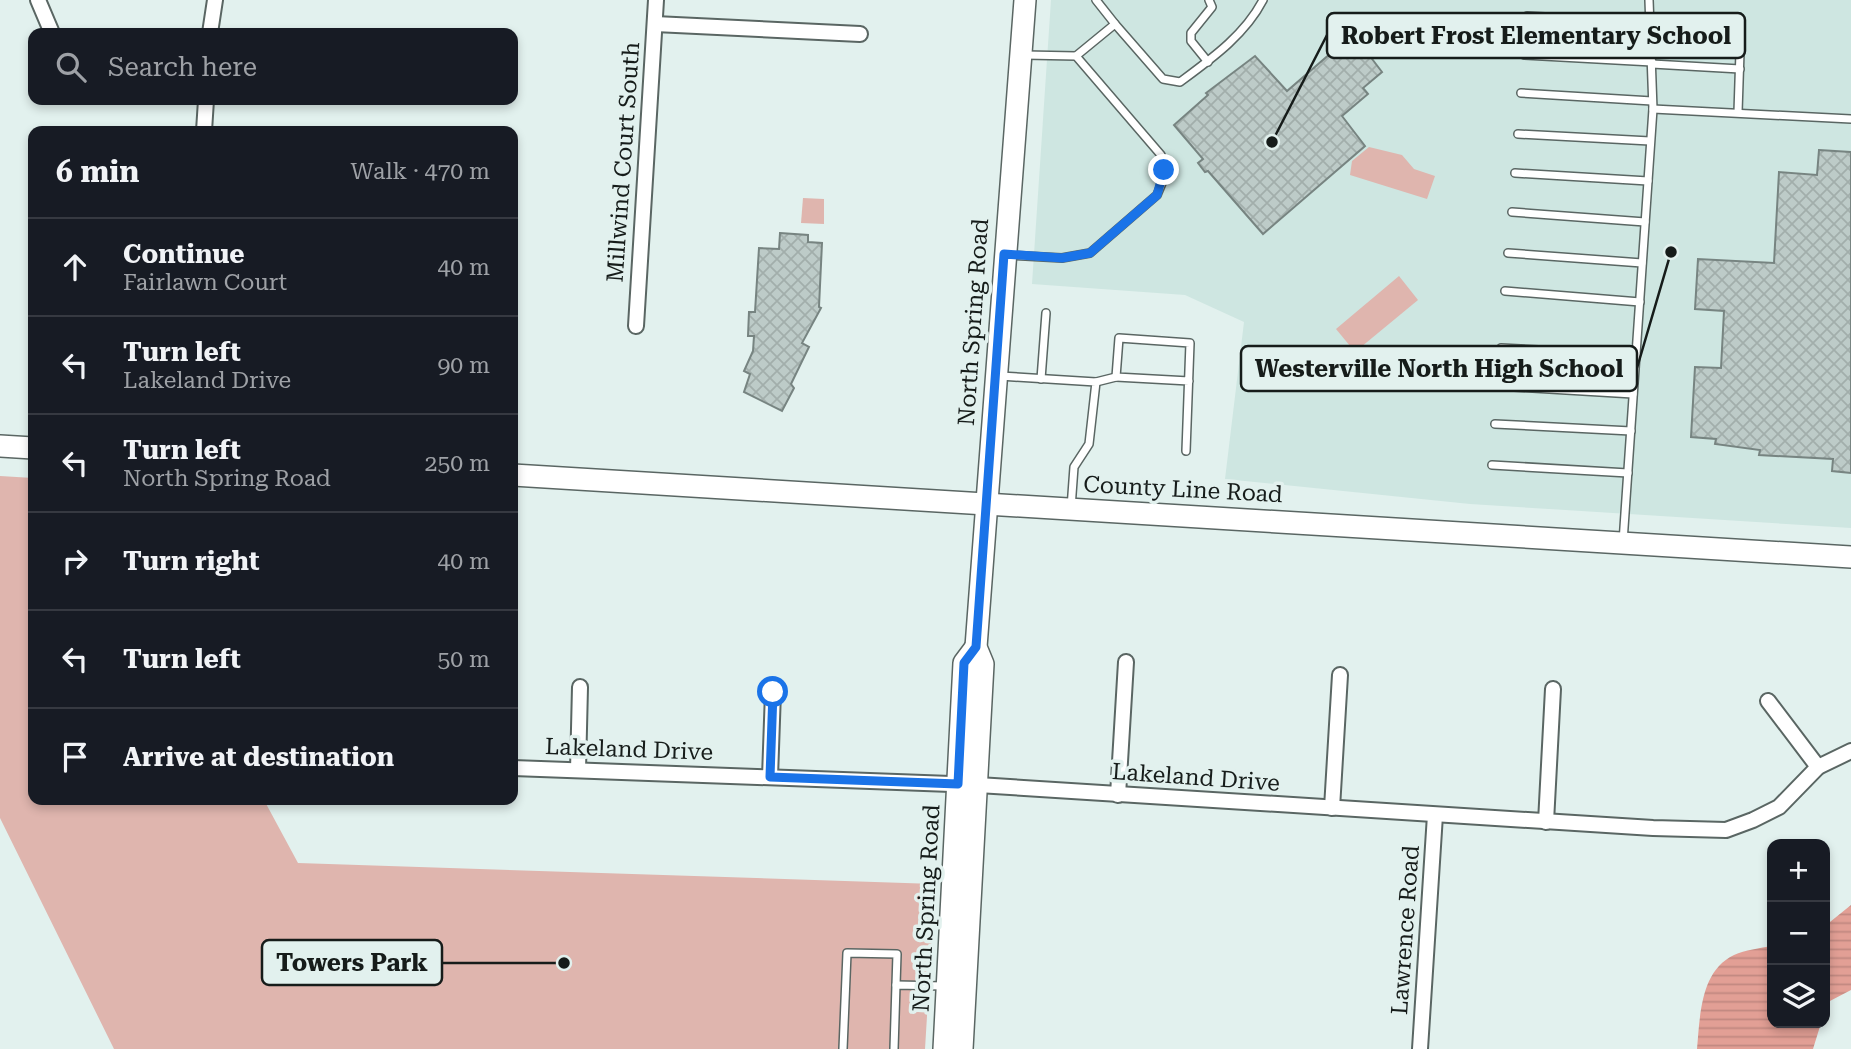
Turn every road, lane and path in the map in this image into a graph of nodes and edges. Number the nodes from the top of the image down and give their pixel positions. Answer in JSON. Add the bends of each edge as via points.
{"nodes":[{"id":1,"x":38,"y":0,"type":"edge"},
{"id":2,"x":215,"y":0,"type":"edge"},
{"id":3,"x":656,"y":0,"type":"edge"},
{"id":4,"x":1024,"y":0,"type":"edge"},
{"id":5,"x":1096,"y":0,"type":"edge"},
{"id":6,"x":1209,"y":0,"type":"edge"},
{"id":7,"x":1263,"y":0,"type":"edge"},
{"id":8,"x":1649,"y":0,"type":"edge"},
{"id":9,"x":1527,"y":16,"type":"dead end"},
{"id":10,"x":1741,"y":22,"type":"dead end"},
{"id":11,"x":655,"y":24,"type":"junction"},
{"id":12,"x":1115,"y":24,"type":"junction"},
{"id":13,"x":1652,"y":26,"type":"junction"},
{"id":14,"x":50,"y":28,"type":"edge"},
{"id":15,"x":211,"y":28,"type":"edge"},
{"id":16,"x":1741,"y":31,"type":"junction"},
{"id":17,"x":860,"y":34,"type":"dead end"},
{"id":18,"x":1021,"y":55,"type":"junction"},
{"id":19,"x":1524,"y":55,"type":"dead end"},
{"id":20,"x":1076,"y":56,"type":"junction"},
{"id":21,"x":1208,"y":62,"type":"junction"},
{"id":22,"x":1652,"y":63,"type":"junction"},
{"id":23,"x":1740,"y":69,"type":"junction"},
{"id":24,"x":1521,"y":93,"type":"dead end"},
{"id":25,"x":206,"y":105,"type":"edge"},
{"id":26,"x":1652,"y":105,"type":"junction"},
{"id":27,"x":1738,"y":112,"type":"junction"},
{"id":28,"x":1851,"y":119,"type":"edge"},
{"id":29,"x":204,"y":126,"type":"edge"},
{"id":30,"x":1518,"y":134,"type":"dead end"},
{"id":31,"x":1650,"y":141,"type":"junction"},
{"id":32,"x":1515,"y":173,"type":"dead end"},
{"id":33,"x":1648,"y":181,"type":"junction"},
{"id":34,"x":1512,"y":212,"type":"dead end"},
{"id":35,"x":1645,"y":222,"type":"junction"},
{"id":36,"x":1508,"y":253,"type":"dead end"},
{"id":37,"x":1004,"y":254,"type":"junction"},
{"id":38,"x":1642,"y":263,"type":"junction"},
{"id":39,"x":1506,"y":291,"type":"dead end"},
{"id":40,"x":1640,"y":302,"type":"junction"},
{"id":41,"x":1046,"y":313,"type":"dead end"},
{"id":42,"x":636,"y":326,"type":"dead end"},
{"id":43,"x":1501,"y":348,"type":"dead end"},
{"id":44,"x":1636,"y":355,"type":"junction"},
{"id":45,"x":996,"y":376,"type":"junction"},
{"id":46,"x":1116,"y":377,"type":"junction"},
{"id":47,"x":1041,"y":379,"type":"junction"},
{"id":48,"x":1096,"y":382,"type":"junction"},
{"id":49,"x":1189,"y":382,"type":"junction"},
{"id":50,"x":1498,"y":386,"type":"dead end"},
{"id":51,"x":1633,"y":394,"type":"junction"},
{"id":52,"x":1495,"y":424,"type":"dead end"},
{"id":53,"x":1631,"y":431,"type":"junction"},
{"id":54,"x":0,"y":446,"type":"edge"},
{"id":55,"x":28,"y":448,"type":"edge"},
{"id":56,"x":1186,"y":451,"type":"dead end"},
{"id":57,"x":1492,"y":465,"type":"dead end"},
{"id":58,"x":1628,"y":473,"type":"junction"},
{"id":59,"x":518,"y":475,"type":"edge"},
{"id":60,"x":988,"y":503,"type":"junction"},
{"id":61,"x":1071,"y":508,"type":"junction"},
{"id":62,"x":1623,"y":543,"type":"junction"},
{"id":63,"x":1851,"y":557,"type":"edge"},
{"id":64,"x":1126,"y":662,"type":"dead end"},
{"id":65,"x":1340,"y":675,"type":"dead end"},
{"id":66,"x":580,"y":687,"type":"dead end"},
{"id":67,"x":1553,"y":689,"type":"dead end"},
{"id":68,"x":773,"y":692,"type":"dead end"},
{"id":69,"x":1768,"y":701,"type":"dead end"},
{"id":70,"x":1851,"y":751,"type":"edge"},
{"id":71,"x":518,"y":768,"type":"edge"},
{"id":72,"x":1818,"y":768,"type":"junction"},
{"id":73,"x":578,"y":770,"type":"junction"},
{"id":74,"x":770,"y":777,"type":"junction"},
{"id":75,"x":968,"y":784,"type":"junction"},
{"id":76,"x":1118,"y":795,"type":"junction"},
{"id":77,"x":1332,"y":808,"type":"junction"},
{"id":78,"x":1435,"y":815,"type":"junction"},
{"id":79,"x":1546,"y":822,"type":"junction"},
{"id":80,"x":896,"y":985,"type":"junction"},
{"id":81,"x":957,"y":986,"type":"junction"},
{"id":82,"x":843,"y":1049,"type":"edge"},
{"id":83,"x":894,"y":1049,"type":"edge"},
{"id":84,"x":944,"y":1049,"type":"edge"},
{"id":85,"x":962,"y":1049,"type":"edge"},
{"id":86,"x":1420,"y":1049,"type":"edge"}],
"edges":[{"from":1,"to":14,"type":"street"},
{"from":2,"to":15,"type":"street"},
{"from":3,"to":11,"type":"street","name":"Millwind Court South"},
{"from":4,"to":18,"type":"main road","name":"North Spring Road"},
{"from":5,"to":12,"type":"lane"},
{"from":6,"to":21,"type":"lane","via":[[1210,12],[1191,33],[1191,41]]},
{"from":7,"to":21,"type":"lane","via":[[1253,19]]},
{"from":8,"to":13,"type":"lane"},
{"from":9,"to":13,"type":"lane"},
{"from":10,"to":16,"type":"lane"},
{"from":11,"to":17,"type":"street"},
{"from":11,"to":42,"type":"street","name":"Millwind Court South"},
{"from":12,"to":20,"type":"lane"},
{"from":12,"to":21,"type":"lane","via":[[1163,79],[1180,82]]},
{"from":13,"to":16,"type":"lane"},
{"from":13,"to":22,"type":"lane"},
{"from":16,"to":23,"type":"lane"},
{"from":18,"to":20,"type":"lane"},
{"from":18,"to":37,"type":"main road","name":"North Spring Road"},
{"from":19,"to":22,"type":"lane"},
{"from":20,"to":37,"type":"lane","via":[[1161,155],[1163,183],[1157,195],[1090,253],[1062,258]]},
{"from":22,"to":23,"type":"lane"},
{"from":22,"to":26,"type":"lane"},
{"from":23,"to":27,"type":"lane"},
{"from":24,"to":26,"type":"lane"},
{"from":25,"to":29,"type":"street"},
{"from":26,"to":27,"type":"lane"},
{"from":26,"to":31,"type":"lane"},
{"from":27,"to":28,"type":"lane"},
{"from":30,"to":31,"type":"lane"},
{"from":31,"to":33,"type":"lane"},
{"from":32,"to":33,"type":"lane"},
{"from":33,"to":35,"type":"lane"},
{"from":34,"to":35,"type":"lane"},
{"from":35,"to":38,"type":"lane"},
{"from":36,"to":38,"type":"lane"},
{"from":37,"to":45,"type":"main road","name":"North Spring Road"},
{"from":38,"to":40,"type":"lane"},
{"from":39,"to":40,"type":"lane"},
{"from":40,"to":44,"type":"lane"},
{"from":41,"to":47,"type":"lane"},
{"from":43,"to":44,"type":"lane"},
{"from":44,"to":51,"type":"lane"},
{"from":45,"to":47,"type":"lane"},
{"from":45,"to":60,"type":"main road","name":"North Spring Road"},
{"from":46,"to":48,"type":"lane"},
{"from":46,"to":49,"type":"lane"},
{"from":46,"to":49,"type":"lane","via":[[1119,338],[1190,343]]},
{"from":47,"to":48,"type":"lane"},
{"from":48,"to":61,"type":"lane","via":[[1089,444],[1074,467]]},
{"from":49,"to":56,"type":"lane"},
{"from":50,"to":51,"type":"lane"},
{"from":51,"to":53,"type":"lane"},
{"from":52,"to":53,"type":"lane"},
{"from":53,"to":58,"type":"lane"},
{"from":54,"to":55,"type":"main road"},
{"from":57,"to":58,"type":"lane"},
{"from":58,"to":62,"type":"lane"},
{"from":59,"to":60,"type":"main road","name":"County Line Road"},
{"from":60,"to":61,"type":"main road","name":"County Line Road"},
{"from":60,"to":75,"type":"main road","name":"North Spring Road","via":[[976,647],[983,664]]},
{"from":61,"to":62,"type":"main road","name":"County Line Road"},
{"from":62,"to":63,"type":"main road","name":"County Line Road"},
{"from":64,"to":76,"type":"street"},
{"from":65,"to":77,"type":"street"},
{"from":66,"to":73,"type":"street"},
{"from":67,"to":79,"type":"street"},
{"from":68,"to":74,"type":"street"},
{"from":69,"to":72,"type":"street"},
{"from":70,"to":72,"type":"street","name":"Lakeland Drive"},
{"from":71,"to":73,"type":"street","name":"Lakeland Drive"},
{"from":72,"to":79,"type":"street","name":"Lakeland Drive","via":[[1779,807],[1726,830]]},
{"from":73,"to":74,"type":"street","name":"Lakeland Drive"},
{"from":74,"to":75,"type":"street","name":"Lakeland Drive"},
{"from":75,"to":76,"type":"street","name":"Lakeland Drive"},
{"from":75,"to":81,"type":"main road","name":"North Spring Road"},
{"from":76,"to":77,"type":"street","name":"Lakeland Drive"},
{"from":77,"to":78,"type":"street","name":"Lakeland Drive"},
{"from":78,"to":79,"type":"street","name":"Lakeland Drive"},
{"from":78,"to":86,"type":"street","name":"Lawrence Road"},
{"from":80,"to":81,"type":"lane"},
{"from":80,"to":82,"type":"lane","via":[[897,954],[847,953]]},
{"from":80,"to":83,"type":"lane"},
{"from":81,"to":84,"type":"main road","name":"North Spring Road"},
{"from":81,"to":85,"type":"main road","name":"North Spring Road"}]}
